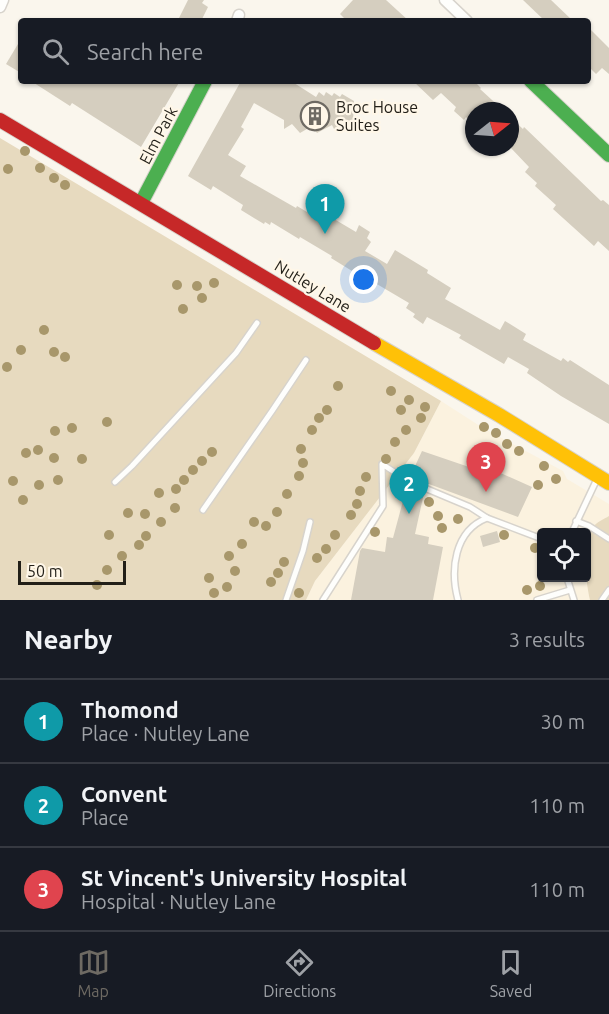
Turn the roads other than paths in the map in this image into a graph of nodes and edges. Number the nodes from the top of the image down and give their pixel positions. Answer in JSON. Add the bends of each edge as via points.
{"nodes":[{"id":1,"x":3,"y":0,"type":"edge"},
{"id":2,"x":445,"y":0,"type":"edge"},
{"id":3,"x":0,"y":7,"type":"edge"},
{"id":4,"x":464,"y":18,"type":"edge"},
{"id":5,"x":203,"y":84,"type":"edge"},
{"id":6,"x":534,"y":84,"type":"edge"},
{"id":7,"x":0,"y":120,"type":"edge"},
{"id":8,"x":609,"y":155,"type":"edge"},
{"id":9,"x":141,"y":203,"type":"junction"},
{"id":10,"x":257,"y":323,"type":"dead end"},
{"id":11,"x":306,"y":360,"type":"dead end"},
{"id":12,"x":604,"y":480,"type":"edge"},
{"id":13,"x":115,"y":482,"type":"dead end"},
{"id":14,"x":203,"y":510,"type":"dead end"},
{"id":15,"x":487,"y":518,"type":"junction"},
{"id":16,"x":576,"y":521,"type":"junction"},
{"id":17,"x":310,"y":522,"type":"dead end"},
{"id":18,"x":573,"y":528,"type":"edge"},
{"id":19,"x":537,"y":537,"type":"edge"},
{"id":20,"x":609,"y":540,"type":"edge"},
{"id":21,"x":568,"y":582,"type":"edge"},
{"id":22,"x":570,"y":590,"type":"junction"},
{"id":23,"x":609,"y":590,"type":"edge"},
{"id":24,"x":286,"y":600,"type":"edge"},
{"id":25,"x":323,"y":600,"type":"edge"},
{"id":26,"x":458,"y":600,"type":"edge"},
{"id":27,"x":537,"y":600,"type":"edge"},
{"id":28,"x":574,"y":600,"type":"edge"},
{"id":29,"x":602,"y":600,"type":"edge"}],
"edges":[{"from":1,"to":3,"type":"street"},
{"from":2,"to":4,"type":"street"},
{"from":5,"to":9,"type":"street","name":"Elm Park"},
{"from":6,"to":8,"type":"street"},
{"from":7,"to":9,"type":"street","name":"Nutley Lane"},
{"from":9,"to":12,"type":"street","name":"Nutley Lane"},
{"from":10,"to":13,"type":"lane","via":[[236,353]]},
{"from":11,"to":14,"type":"lane"},
{"from":12,"to":16,"type":"lane"},
{"from":15,"to":19,"type":"lane"},
{"from":15,"to":25,"type":"lane","via":[[408,481],[382,464],[383,506]]},
{"from":15,"to":26,"type":"lane","via":[[465,534],[459,544],[454,567]]},
{"from":16,"to":18,"type":"lane"},
{"from":16,"to":20,"type":"lane"},
{"from":17,"to":24,"type":"lane"},
{"from":21,"to":22,"type":"lane"},
{"from":22,"to":27,"type":"lane"},
{"from":22,"to":28,"type":"lane"},
{"from":23,"to":29,"type":"lane"}]}
